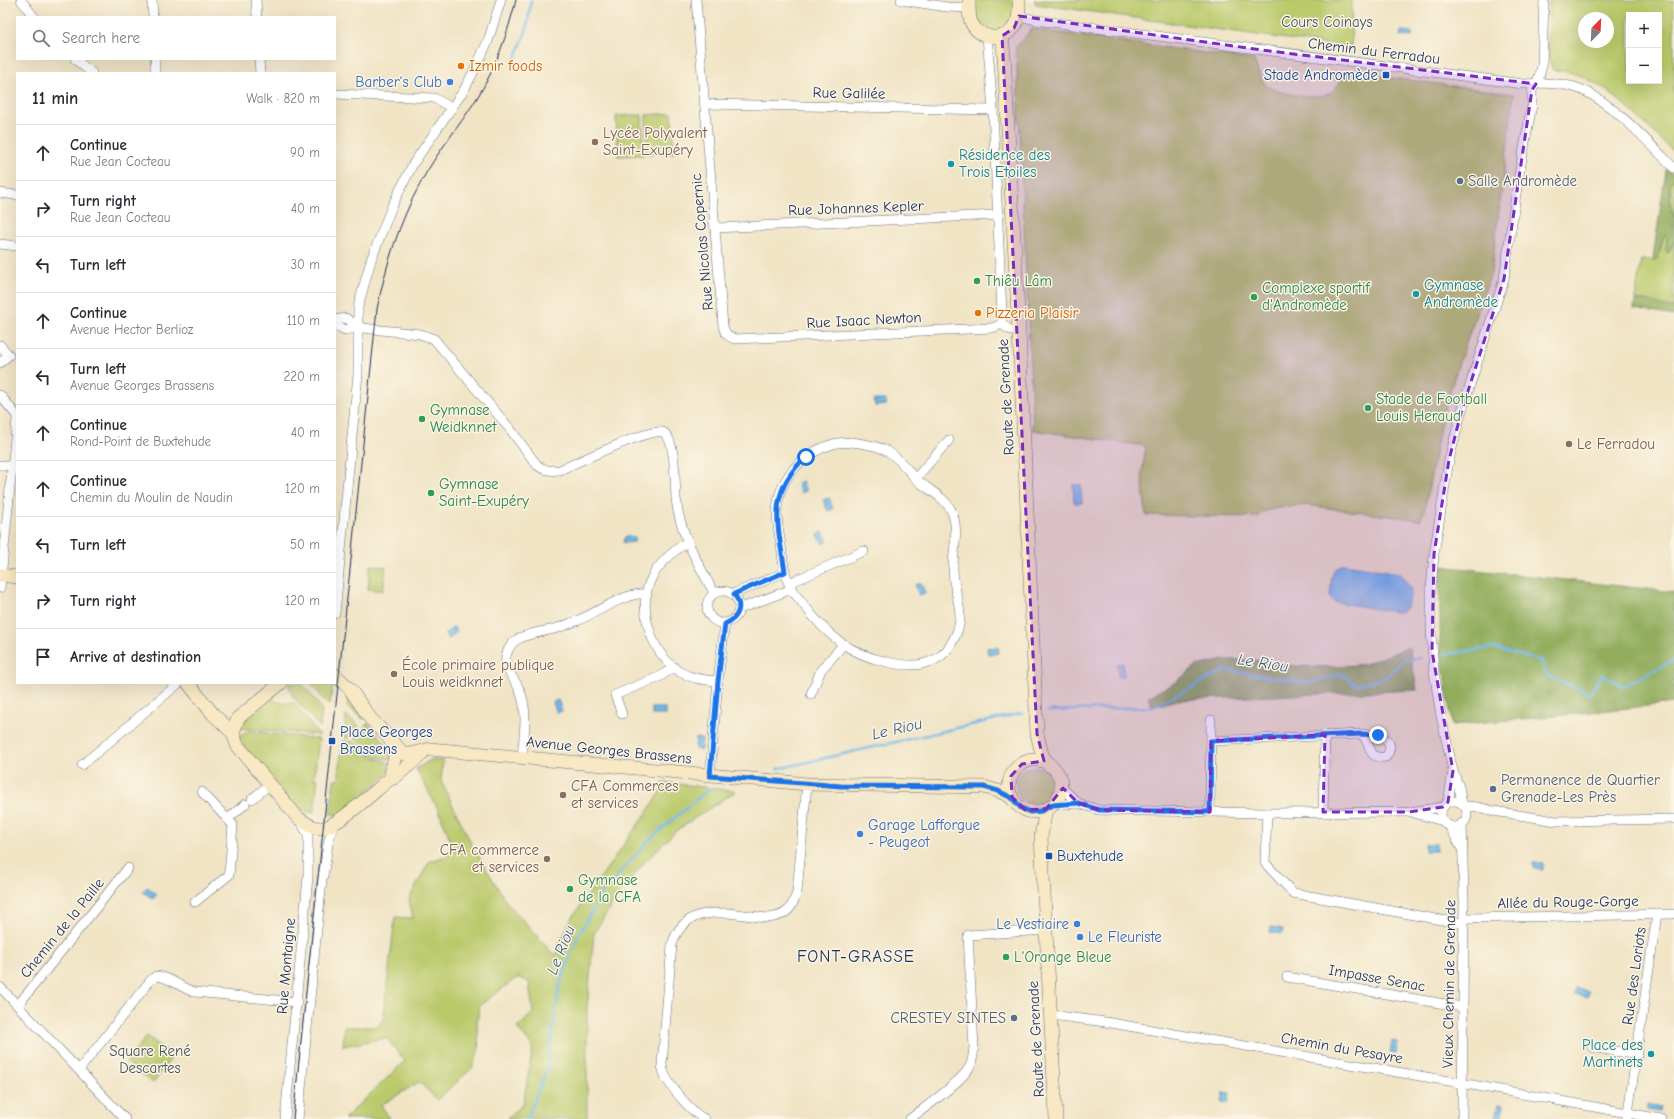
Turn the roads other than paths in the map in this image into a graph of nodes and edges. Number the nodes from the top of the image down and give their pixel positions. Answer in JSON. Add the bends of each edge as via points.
{"nodes":[{"id":1,"x":21,"y":0,"type":"edge"},
{"id":2,"x":152,"y":0,"type":"edge"},
{"id":3,"x":256,"y":0,"type":"edge"},
{"id":4,"x":501,"y":0,"type":"edge"},
{"id":5,"x":696,"y":0,"type":"edge"},
{"id":6,"x":901,"y":0,"type":"edge"},
{"id":7,"x":1019,"y":0,"type":"edge"},
{"id":8,"x":1544,"y":0,"type":"edge"},
{"id":9,"x":969,"y":4,"type":"edge"},
{"id":10,"x":33,"y":16,"type":"edge"},
{"id":11,"x":153,"y":16,"type":"edge"},
{"id":12,"x":257,"y":16,"type":"edge"},
{"id":13,"x":1019,"y":16,"type":"junction"},
{"id":14,"x":987,"y":36,"type":"junction"},
{"id":15,"x":1002,"y":36,"type":"junction"},
{"id":16,"x":77,"y":60,"type":"edge"},
{"id":17,"x":155,"y":60,"type":"edge"},
{"id":18,"x":259,"y":60,"type":"edge"},
{"id":19,"x":91,"y":72,"type":"edge"},
{"id":20,"x":155,"y":72,"type":"edge"},
{"id":21,"x":260,"y":72,"type":"edge"},
{"id":22,"x":1536,"y":84,"type":"junction"},
{"id":23,"x":336,"y":94,"type":"edge"},
{"id":24,"x":705,"y":104,"type":"junction"},
{"id":25,"x":452,"y":108,"type":"junction"},
{"id":26,"x":993,"y":110,"type":"junction"},
{"id":27,"x":1674,"y":168,"type":"edge"},
{"id":28,"x":0,"y":193,"type":"edge"},
{"id":29,"x":16,"y":195,"type":"edge"},
{"id":30,"x":998,"y":215,"type":"junction"},
{"id":31,"x":714,"y":228,"type":"junction"},
{"id":32,"x":0,"y":244,"type":"edge"},
{"id":33,"x":16,"y":246,"type":"edge"},
{"id":34,"x":336,"y":320,"type":"edge"},
{"id":35,"x":1002,"y":324,"type":"junction"},
{"id":36,"x":336,"y":326,"type":"edge"},
{"id":37,"x":358,"y":327,"type":"junction"},
{"id":38,"x":1019,"y":332,"type":"junction"},
{"id":39,"x":728,"y":336,"type":"joint"},
{"id":40,"x":0,"y":345,"type":"edge"},
{"id":41,"x":0,"y":363,"type":"edge"},
{"id":42,"x":0,"y":395,"type":"edge"},
{"id":43,"x":16,"y":415,"type":"edge"},
{"id":44,"x":949,"y":440,"type":"dead end"},
{"id":45,"x":16,"y":443,"type":"edge"},
{"id":46,"x":0,"y":465,"type":"edge"},
{"id":47,"x":15,"y":467,"type":"edge"},
{"id":48,"x":916,"y":478,"type":"junction"},
{"id":49,"x":688,"y":541,"type":"junction"},
{"id":50,"x":864,"y":551,"type":"dead end"},
{"id":51,"x":785,"y":572,"type":"junction"},
{"id":52,"x":16,"y":577,"type":"edge"},
{"id":53,"x":0,"y":580,"type":"edge"},
{"id":54,"x":790,"y":586,"type":"junction"},
{"id":55,"x":714,"y":592,"type":"junction"},
{"id":56,"x":647,"y":594,"type":"junction"},
{"id":57,"x":734,"y":594,"type":"junction"},
{"id":58,"x":336,"y":603,"type":"edge"},
{"id":59,"x":739,"y":609,"type":"junction"},
{"id":60,"x":725,"y":624,"type":"junction"},
{"id":61,"x":843,"y":645,"type":"junction"},
{"id":62,"x":674,"y":667,"type":"junction"},
{"id":63,"x":337,"y":677,"type":"edge"},
{"id":64,"x":718,"y":681,"type":"junction"},
{"id":65,"x":178,"y":684,"type":"edge"},
{"id":66,"x":189,"y":684,"type":"edge"},
{"id":67,"x":280,"y":684,"type":"edge"},
{"id":68,"x":811,"y":694,"type":"dead end"},
{"id":69,"x":622,"y":714,"type":"dead end"},
{"id":70,"x":238,"y":718,"type":"junction"},
{"id":71,"x":221,"y":720,"type":"junction"},
{"id":72,"x":1211,"y":720,"type":"dead end"},
{"id":73,"x":233,"y":733,"type":"junction"},
{"id":74,"x":1036,"y":734,"type":"junction"},
{"id":75,"x":1361,"y":734,"type":"dead end"},
{"id":76,"x":1325,"y":735,"type":"junction"},
{"id":77,"x":391,"y":740,"type":"junction"},
{"id":78,"x":1211,"y":741,"type":"junction"},
{"id":79,"x":421,"y":752,"type":"junction"},
{"id":80,"x":522,"y":758,"type":"junction"},
{"id":81,"x":1026,"y":762,"type":"junction"},
{"id":82,"x":82,"y":765,"type":"dead end"},
{"id":83,"x":1048,"y":765,"type":"junction"},
{"id":84,"x":1453,"y":771,"type":"junction"},
{"id":85,"x":710,"y":776,"type":"junction"},
{"id":86,"x":1011,"y":776,"type":"junction"},
{"id":87,"x":390,"y":779,"type":"junction"},
{"id":88,"x":270,"y":784,"type":"junction"},
{"id":89,"x":807,"y":784,"type":"junction"},
{"id":90,"x":1060,"y":786,"type":"junction"},
{"id":91,"x":984,"y":787,"type":"junction"},
{"id":92,"x":202,"y":792,"type":"dead end"},
{"id":93,"x":1012,"y":798,"type":"junction"},
{"id":94,"x":1078,"y":803,"type":"junction"},
{"id":95,"x":1445,"y":805,"type":"junction"},
{"id":96,"x":1463,"y":805,"type":"junction"},
{"id":97,"x":1049,"y":807,"type":"junction"},
{"id":98,"x":1025,"y":810,"type":"junction"},
{"id":99,"x":1494,"y":811,"type":"junction"},
{"id":100,"x":1210,"y":812,"type":"junction"},
{"id":101,"x":1323,"y":812,"type":"junction"},
{"id":102,"x":1409,"y":812,"type":"junction"},
{"id":103,"x":1267,"y":813,"type":"junction"},
{"id":104,"x":298,"y":818,"type":"junction"},
{"id":105,"x":228,"y":819,"type":"junction"},
{"id":106,"x":1674,"y":819,"type":"edge"},
{"id":107,"x":1464,"y":820,"type":"junction"},
{"id":108,"x":336,"y":822,"type":"junction"},
{"id":109,"x":1446,"y":823,"type":"junction"},
{"id":110,"x":1041,"y":837,"type":"junction"},
{"id":111,"x":1462,"y":849,"type":"junction"},
{"id":112,"x":128,"y":868,"type":"dead end"},
{"id":113,"x":194,"y":902,"type":"dead end"},
{"id":114,"x":1657,"y":914,"type":"junction"},
{"id":115,"x":1674,"y":914,"type":"edge"},
{"id":116,"x":1464,"y":921,"type":"junction"},
{"id":117,"x":1047,"y":930,"type":"junction"},
{"id":118,"x":1287,"y":977,"type":"dead end"},
{"id":119,"x":0,"y":987,"type":"edge"},
{"id":120,"x":297,"y":1002,"type":"junction"},
{"id":121,"x":18,"y":1005,"type":"junction"},
{"id":122,"x":1462,"y":1007,"type":"junction"},
{"id":123,"x":1051,"y":1015,"type":"junction"},
{"id":124,"x":1592,"y":1047,"type":"dead end"},
{"id":125,"x":1637,"y":1055,"type":"junction"},
{"id":126,"x":79,"y":1070,"type":"junction"},
{"id":127,"x":1461,"y":1083,"type":"junction"},
{"id":128,"x":1628,"y":1116,"type":"edge"},
{"id":129,"x":125,"y":1119,"type":"edge"},
{"id":130,"x":285,"y":1119,"type":"edge"},
{"id":131,"x":298,"y":1119,"type":"edge"},
{"id":132,"x":705,"y":1119,"type":"edge"},
{"id":133,"x":910,"y":1119,"type":"edge"},
{"id":134,"x":1056,"y":1119,"type":"edge"},
{"id":135,"x":1462,"y":1119,"type":"edge"},
{"id":136,"x":1661,"y":1119,"type":"edge"}],
"edges":[{"from":1,"to":10,"type":"street"},
{"from":2,"to":11,"type":"street"},
{"from":3,"to":12,"type":"street"},
{"from":4,"to":25,"type":"street","via":[[488,42]]},
{"from":5,"to":24,"type":"street","name":"Rue Nicolas Copernic"},
{"from":6,"to":9,"type":"street","via":[[947,7]]},
{"from":7,"to":13,"type":"main road"},
{"from":8,"to":22,"type":"street","via":[[1542,65]]},
{"from":9,"to":14,"type":"main road","via":[[971,20],[980,33]]},
{"from":13,"to":15,"type":"main road","via":[[1014,28]]},
{"from":13,"to":22,"type":"street","name":"Chemin du Ferradou","via":[[1517,84]]},
{"from":14,"to":15,"type":"main road"},
{"from":14,"to":26,"type":"street"},
{"from":15,"to":38,"type":"main road","name":"Route de Grenade"},
{"from":16,"to":19,"type":"street"},
{"from":17,"to":20,"type":"street"},
{"from":18,"to":21,"type":"street"},
{"from":22,"to":27,"type":"street","name":"Chemin du Ferradou","via":[[1580,89],[1598,99]]},
{"from":22,"to":84,"type":"street","via":[[1532,90],[1532,105],[1504,279],[1461,413],[1449,460],[1434,554],[1431,596],[1432,658]]},
{"from":23,"to":25,"type":"street","via":[[434,98]]},
{"from":24,"to":26,"type":"street","name":"Rue Galilée"},
{"from":24,"to":31,"type":"street","name":"Rue Nicolas Copernic"},
{"from":25,"to":37,"type":"street","via":[[413,164],[392,206],[371,260],[358,307]]},
{"from":26,"to":30,"type":"street"},
{"from":28,"to":29,"type":"street"},
{"from":30,"to":31,"type":"street","name":"Rue Johannes Kepler"},
{"from":30,"to":35,"type":"street"},
{"from":31,"to":39,"type":"street","name":"Rue Nicolas Copernic","via":[[723,326]]},
{"from":32,"to":33,"type":"street"},
{"from":34,"to":37,"type":"street","via":[[346,318]]},
{"from":35,"to":38,"type":"street"},
{"from":35,"to":39,"type":"street","name":"Rue Isaac Newton","via":[[992,328],[794,338],[735,339]]},
{"from":36,"to":37,"type":"street","via":[[345,330]]},
{"from":37,"to":49,"type":"street","via":[[420,334],[434,340],[510,429],[537,465],[543,469],[560,470],[646,434],[667,434],[672,444],[679,515]]},
{"from":37,"to":58,"type":"street","via":[[358,374]]},
{"from":38,"to":74,"type":"main road","name":"Route de Grenade"},
{"from":40,"to":41,"type":"street","via":[[9,355]]},
{"from":42,"to":43,"type":"street"},
{"from":44,"to":48,"type":"street"},
{"from":45,"to":47,"type":"street"},
{"from":46,"to":47,"type":"street"},
{"from":47,"to":53,"type":"street"},
{"from":48,"to":51,"type":"street","via":[[895,457],[870,445],[852,442],[834,444],[806,457],[794,467],[780,492],[777,512]]},
{"from":48,"to":61,"type":"street","via":[[944,501],[954,517],[956,539],[953,570],[961,616],[959,629],[948,650],[937,659],[911,666],[859,654]]},
{"from":49,"to":55,"type":"street"},
{"from":49,"to":56,"type":"street","via":[[658,567],[648,586]]},
{"from":50,"to":54,"type":"street"},
{"from":51,"to":54,"type":"street"},
{"from":51,"to":57,"type":"street"},
{"from":52,"to":53,"type":"main road"},
{"from":54,"to":59,"type":"street"},
{"from":54,"to":61,"type":"street","via":[[812,615]]},
{"from":55,"to":57,"type":"street","via":[[721,590]]},
{"from":55,"to":60,"type":"street","via":[[706,603],[708,615],[718,623]]},
{"from":56,"to":62,"type":"street","via":[[647,621],[650,634]]},
{"from":56,"to":80,"type":"street","via":[[624,597],[577,621],[513,642],[509,648],[506,666],[521,694],[524,707]]},
{"from":57,"to":59,"type":"street"},
{"from":59,"to":60,"type":"street","via":[[737,616]]},
{"from":60,"to":64,"type":"street"},
{"from":61,"to":68,"type":"street","via":[[821,670]]},
{"from":62,"to":64,"type":"street","via":[[692,677]]},
{"from":62,"to":69,"type":"street","via":[[661,676],[615,695]]},
{"from":63,"to":77,"type":"main road","via":[[350,689],[370,718]]},
{"from":64,"to":85,"type":"street"},
{"from":65,"to":82,"type":"street"},
{"from":66,"to":71,"type":"main road"},
{"from":67,"to":70,"type":"main road"},
{"from":70,"to":71,"type":"main road"},
{"from":70,"to":73,"type":"main road"},
{"from":71,"to":73,"type":"main road"},
{"from":72,"to":78,"type":"street"},
{"from":73,"to":88,"type":"main road","via":[[238,745]]},
{"from":74,"to":81,"type":"main road","via":[[1034,746]]},
{"from":74,"to":83,"type":"main road"},
{"from":75,"to":76,"type":"street"},
{"from":76,"to":78,"type":"street"},
{"from":76,"to":101,"type":"street"},
{"from":77,"to":79,"type":"main road","via":[[404,754]]},
{"from":77,"to":87,"type":"main road","via":[[395,756]]},
{"from":78,"to":100,"type":"street"},
{"from":79,"to":80,"type":"main road","name":"Avenue Georges Brassens","via":[[430,749]]},
{"from":79,"to":87,"type":"main road"},
{"from":80,"to":85,"type":"main road","name":"Avenue Georges Brassens"},
{"from":81,"to":83,"type":"main road","via":[[1037,761]]},
{"from":81,"to":86,"type":"main road"},
{"from":83,"to":90,"type":"main road","via":[[1056,772]]},
{"from":84,"to":95,"type":"street"},
{"from":84,"to":96,"type":"street"},
{"from":85,"to":89,"type":"main road","name":"Avenue Georges Brassens"},
{"from":86,"to":91,"type":"main road","name":"Avenue Georges Brassens"},
{"from":86,"to":93,"type":"main road","via":[[1009,786]]},
{"from":87,"to":108,"type":"main road"},
{"from":88,"to":104,"type":"main road"},
{"from":88,"to":105,"type":"street"},
{"from":89,"to":91,"type":"main road","name":"Avenue Georges Brassens"},
{"from":89,"to":132,"type":"street","via":[[794,905],[787,912],[768,918],[699,914],[684,923],[674,936],[662,1064],[667,1079],[691,1110]]},
{"from":90,"to":94,"type":"street"},
{"from":90,"to":97,"type":"main road","via":[[1058,796]]},
{"from":91,"to":93,"type":"main road","name":"Avenue Georges Brassens"},
{"from":92,"to":105,"type":"street"},
{"from":93,"to":98,"type":"main road"},
{"from":94,"to":97,"type":"street"},
{"from":94,"to":100,"type":"street","via":[[1099,810]]},
{"from":95,"to":96,"type":"street","via":[[1453,801]]},
{"from":95,"to":102,"type":"street"},
{"from":95,"to":109,"type":"street","via":[[1441,814]]},
{"from":96,"to":99,"type":"street"},
{"from":96,"to":107,"type":"street"},
{"from":97,"to":98,"type":"main road","via":[[1036,812]]},
{"from":97,"to":110,"type":"main road"},
{"from":98,"to":110,"type":"main road"},
{"from":99,"to":106,"type":"street","via":[[1556,821]]},
{"from":99,"to":107,"type":"street","via":[[1478,812]]},
{"from":100,"to":103,"type":"street"},
{"from":101,"to":102,"type":"street"},
{"from":101,"to":103,"type":"street"},
{"from":102,"to":109,"type":"street"},
{"from":103,"to":116,"type":"street","name":"Allée du Rouge-Gorge","via":[[1266,862],[1293,893],[1445,921]]},
{"from":104,"to":108,"type":"main road","via":[[318,828]]},
{"from":104,"to":120,"type":"street","name":"Rue Montaigne","via":[[308,834],[309,843]]},
{"from":105,"to":113,"type":"street","via":[[233,825],[229,875]]},
{"from":107,"to":109,"type":"street","via":[[1456,826]]},
{"from":107,"to":111,"type":"street","name":"Vieux Chemin de Grenade"},
{"from":108,"to":131,"type":"street","name":"Rue Montaigne","via":[[329,837],[322,879]]},
{"from":109,"to":111,"type":"street","name":"Vieux Chemin de Grenade"},
{"from":110,"to":117,"type":"main road","name":"Route de Grenade"},
{"from":111,"to":116,"type":"street","name":"Vieux Chemin de Grenade"},
{"from":112,"to":121,"type":"street","name":"Chemin de la Paille"},
{"from":114,"to":115,"type":"street","name":"Allée du Rouge-Gorge"},
{"from":114,"to":116,"type":"street","name":"Allée du Rouge-Gorge","via":[[1468,918]]},
{"from":114,"to":125,"type":"street","name":"Rue des Loriots"},
{"from":116,"to":122,"type":"street","name":"Vieux Chemin de Grenade"},
{"from":117,"to":123,"type":"main road","name":"Route de Grenade"},
{"from":117,"to":133,"type":"street","via":[[968,935],[974,1048],[972,1062],[961,1078]]},
{"from":118,"to":122,"type":"street","name":"Impasse Senac"},
{"from":119,"to":121,"type":"street"},
{"from":120,"to":126,"type":"street","via":[[195,992],[156,976]]},
{"from":120,"to":130,"type":"street","name":"Rue Montaigne"},
{"from":121,"to":126,"type":"street"},
{"from":122,"to":127,"type":"street","name":"Vieux Chemin de Grenade"},
{"from":123,"to":127,"type":"street","name":"Chemin du Pesayre"},
{"from":123,"to":134,"type":"main road","name":"Route de Grenade"},
{"from":124,"to":125,"type":"street"},
{"from":125,"to":128,"type":"street","name":"Rue des Loriots"},
{"from":126,"to":129,"type":"street"},
{"from":127,"to":128,"type":"street","name":"Chemin du Pesayre"},
{"from":127,"to":135,"type":"street","name":"Vieux Chemin de Grenade"},
{"from":128,"to":136,"type":"street","name":"Chemin du Pesayre"}]}
